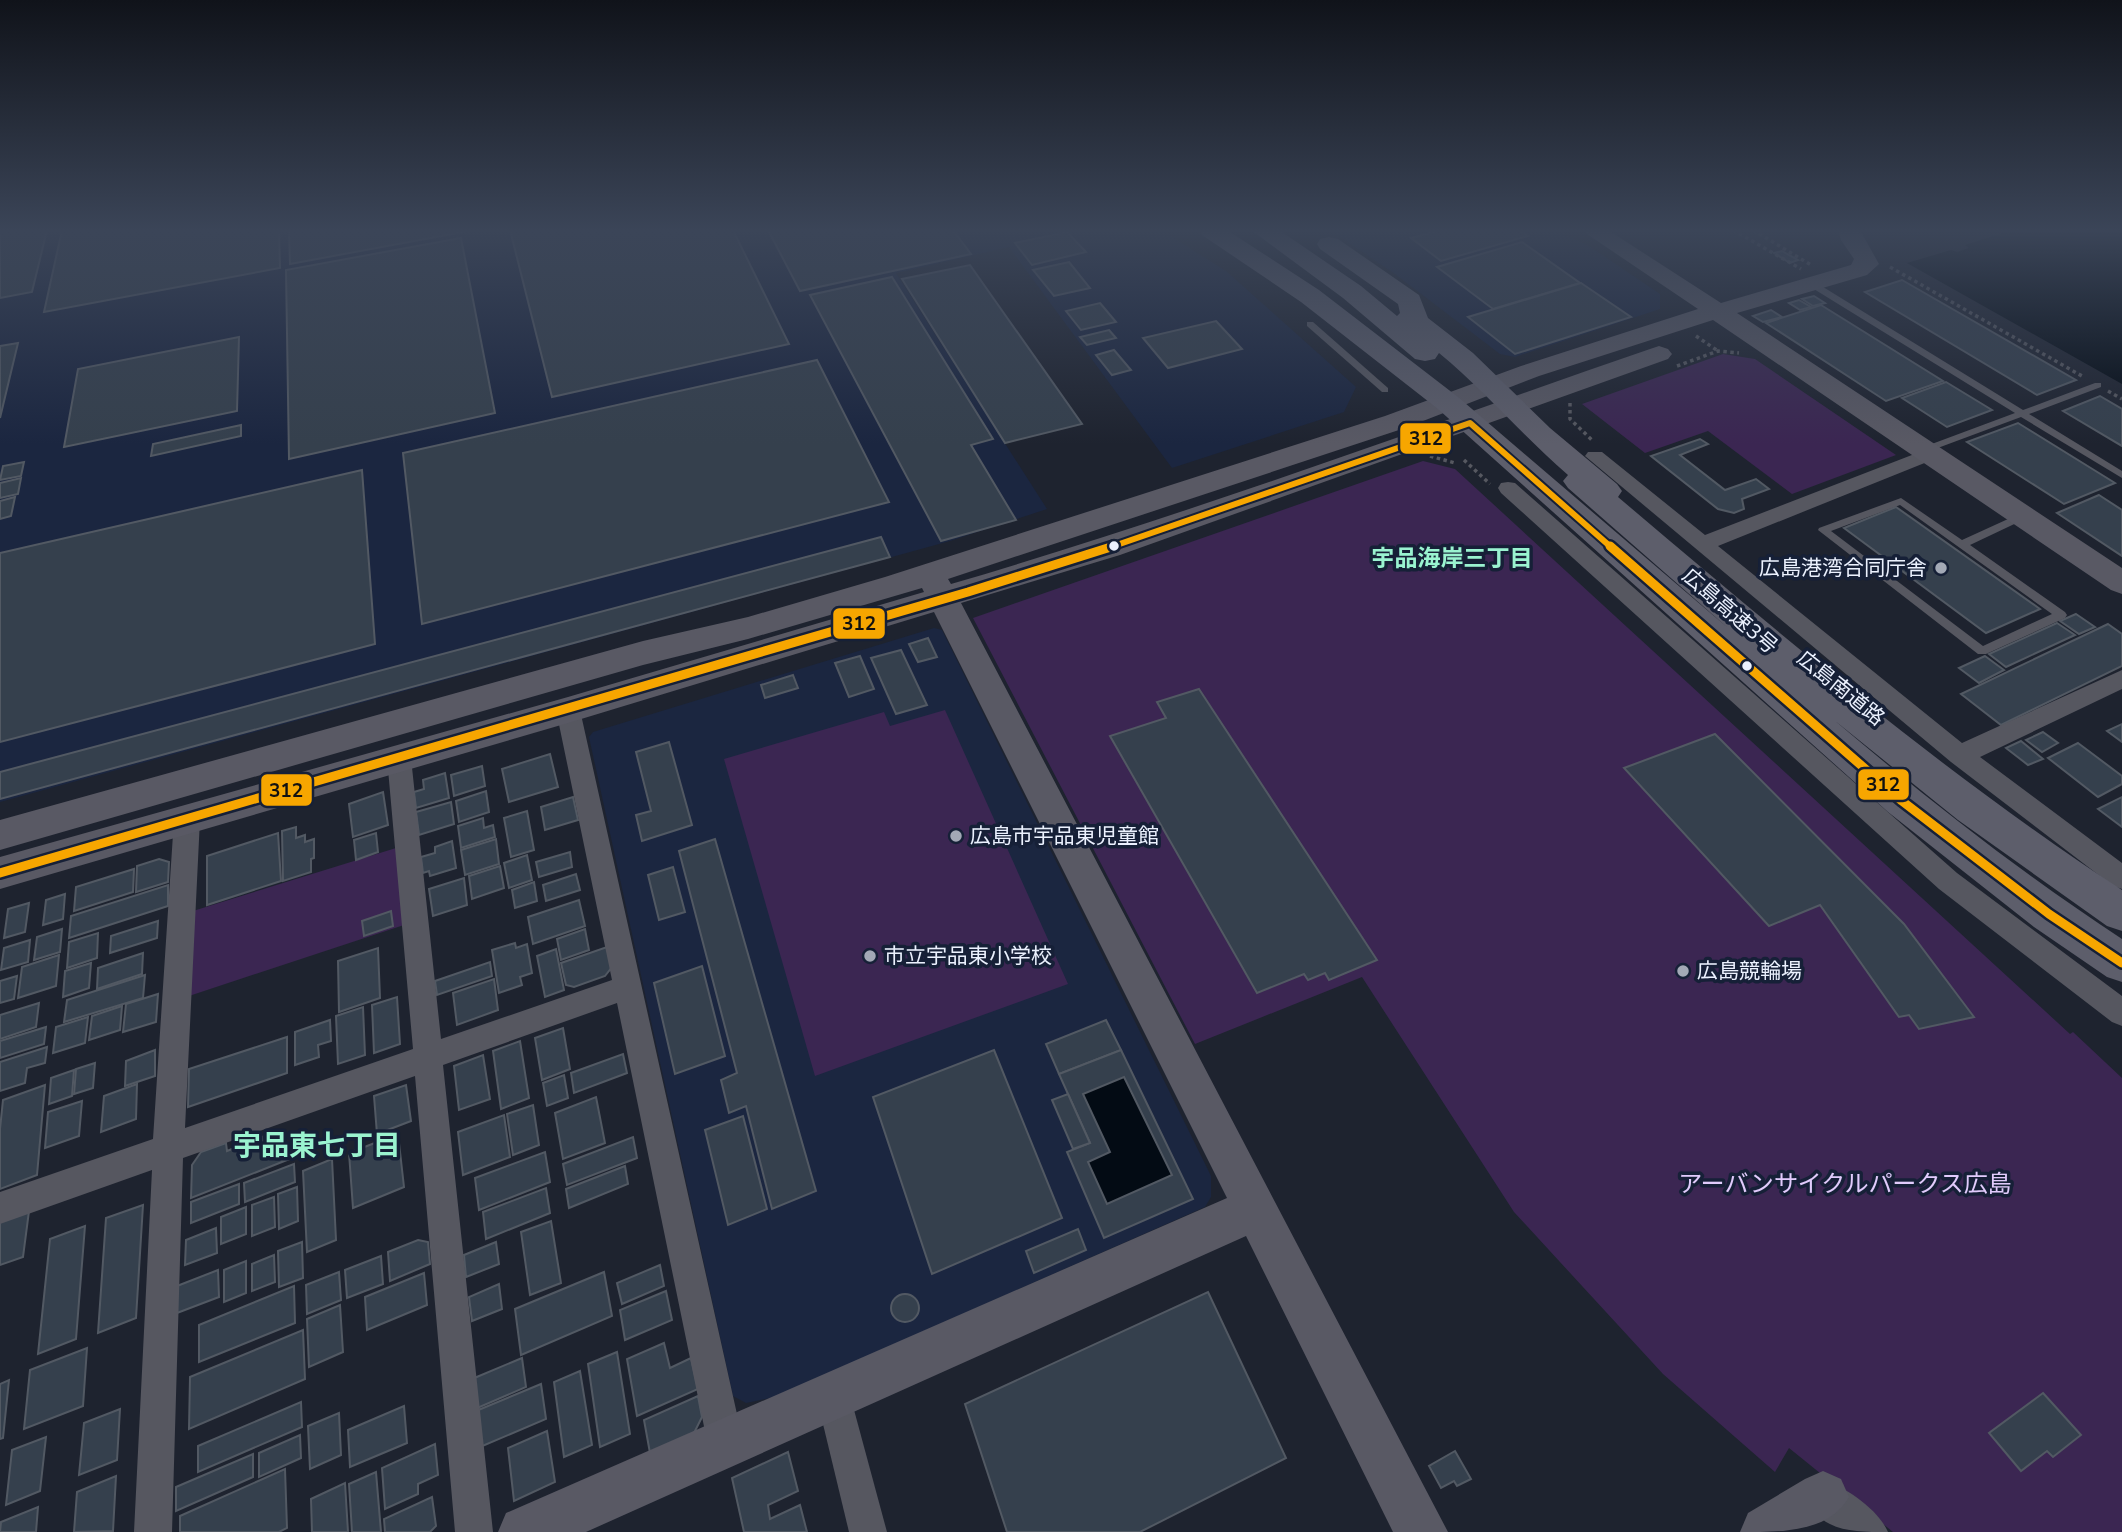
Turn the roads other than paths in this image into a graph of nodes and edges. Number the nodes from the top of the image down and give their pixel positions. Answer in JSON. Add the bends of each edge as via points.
{"nodes":[{"id":1,"x":1283,"y":301,"type":"edge"},
{"id":2,"x":1317,"y":301,"type":"edge"},
{"id":3,"x":1363,"y":301,"type":"edge"},
{"id":4,"x":1390,"y":301,"type":"edge"},
{"id":5,"x":1410,"y":301,"type":"edge"},
{"id":6,"x":1702,"y":301,"type":"edge"},
{"id":7,"x":1757,"y":301,"type":"edge"},
{"id":8,"x":1840,"y":301,"type":"edge"},
{"id":9,"x":1720,"y":313,"type":"junction"},
{"id":10,"x":1415,"y":321,"type":"junction"},
{"id":11,"x":1310,"y":324,"type":"junction"},
{"id":12,"x":1361,"y":335,"type":"junction"},
{"id":13,"x":2098,"y":385,"type":"road end"},
{"id":14,"x":1385,"y":390,"type":"dead end"},
{"id":15,"x":1499,"y":396,"type":"junction"},
{"id":16,"x":1459,"y":413,"type":"junction"},
{"id":17,"x":2022,"y":414,"type":"junction"},
{"id":18,"x":1927,"y":452,"type":"junction"},
{"id":19,"x":1595,"y":456,"type":"dead end"},
{"id":20,"x":2122,"y":475,"type":"edge"},
{"id":21,"x":1508,"y":488,"type":"dead end"},
{"id":22,"x":1607,"y":492,"type":"junction"},
{"id":23,"x":1646,"y":497,"type":"junction"},
{"id":24,"x":2022,"y":516,"type":"junction"},
{"id":25,"x":1569,"y":524,"type":"junction"},
{"id":26,"x":1702,"y":544,"type":"junction"},
{"id":27,"x":1962,"y":544,"type":"junction"},
{"id":28,"x":2122,"y":583,"type":"edge"},
{"id":29,"x":936,"y":586,"type":"junction"},
{"id":30,"x":1809,"y":663,"type":"junction"},
{"id":31,"x":1861,"y":674,"type":"junction"},
{"id":32,"x":2122,"y":679,"type":"edge"},
{"id":33,"x":568,"y":710,"type":"junction"},
{"id":34,"x":1960,"y":755,"type":"junction"},
{"id":35,"x":399,"y":758,"type":"junction"},
{"id":36,"x":187,"y":819,"type":"junction"},
{"id":37,"x":0,"y":835,"type":"edge"},
{"id":38,"x":0,"y":873,"type":"edge"},
{"id":39,"x":2122,"y":878,"type":"edge"},
{"id":40,"x":2122,"y":902,"type":"edge"},
{"id":41,"x":2122,"y":913,"type":"edge"},
{"id":42,"x":2122,"y":963,"type":"edge"},
{"id":43,"x":627,"y":987,"type":"junction"},
{"id":44,"x":2122,"y":1013,"type":"edge"},
{"id":45,"x":427,"y":1057,"type":"junction"},
{"id":46,"x":168,"y":1151,"type":"junction"},
{"id":47,"x":0,"y":1208,"type":"edge"},
{"id":48,"x":1255,"y":1209,"type":"junction"},
{"id":49,"x":833,"y":1395,"type":"junction"},
{"id":50,"x":725,"y":1441,"type":"junction"},
{"id":51,"x":1824,"y":1497,"type":"joint"},
{"id":52,"x":153,"y":1532,"type":"edge"},
{"id":53,"x":474,"y":1532,"type":"edge"},
{"id":54,"x":525,"y":1532,"type":"edge"},
{"id":55,"x":868,"y":1532,"type":"edge"},
{"id":56,"x":1421,"y":1532,"type":"edge"},
{"id":57,"x":1767,"y":1532,"type":"edge"},
{"id":58,"x":1869,"y":1532,"type":"edge"}],
"edges":[{"from":1,"to":11,"type":"highway"},
{"from":2,"to":12,"type":"highway","name":"広島南道路"},
{"from":3,"to":41,"type":"highway","name":"広島高速3号","via":[[1883,739]]},
{"from":4,"to":10,"type":"highway","name":"広島南道路"},
{"from":5,"to":10,"type":"highway"},
{"from":6,"to":9,"type":"street"},
{"from":7,"to":9,"type":"street"},
{"from":8,"to":17,"type":"lane"},
{"from":9,"to":15,"type":"street","via":[[1702,340]]},
{"from":9,"to":18,"type":"street"},
{"from":10,"to":15,"type":"highway","name":"広島南道路","via":[[1463,359]]},
{"from":11,"to":12,"type":"highway"},
{"from":11,"to":14,"type":"lane"},
{"from":12,"to":16,"type":"highway","name":"広島南道路"},
{"from":13,"to":17,"type":"lane"},
{"from":15,"to":16,"type":"street"},
{"from":15,"to":22,"type":"highway","name":"広島南道路"},
{"from":16,"to":25,"type":"highway","name":"広島南道路"},
{"from":16,"to":29,"type":"street","via":[[1345,464],[1109,548]]},
{"from":17,"to":18,"type":"lane"},
{"from":17,"to":20,"type":"lane"},
{"from":18,"to":24,"type":"street"},
{"from":18,"to":26,"type":"street"},
{"from":19,"to":23,"type":"street"},
{"from":21,"to":25,"type":"street"},
{"from":22,"to":23,"type":"street"},
{"from":22,"to":30,"type":"highway","name":"広島南道路"},
{"from":23,"to":26,"type":"street"},
{"from":24,"to":27,"type":"lane"},
{"from":24,"to":28,"type":"street"},
{"from":25,"to":42,"type":"highway","name":"広島南道路","via":[[1902,801],[2049,914]]},
{"from":25,"to":44,"type":"street","via":[[1948,881]]},
{"from":26,"to":31,"type":"street"},
{"from":27,"to":27,"type":"lane","via":[[1901,500],[1823,530],[1982,651],[2061,615]]},
{"from":29,"to":33,"type":"street"},
{"from":29,"to":37,"type":"street","via":[[630,657]]},
{"from":29,"to":48,"type":"street"},
{"from":30,"to":31,"type":"street"},
{"from":30,"to":40,"type":"highway","name":"広島南道路","via":[[1937,766]]},
{"from":31,"to":34,"type":"street"},
{"from":32,"to":34,"type":"street"},
{"from":33,"to":35,"type":"street"},
{"from":33,"to":43,"type":"street"},
{"from":34,"to":39,"type":"street"},
{"from":35,"to":36,"type":"street"},
{"from":35,"to":45,"type":"street"},
{"from":36,"to":38,"type":"street"},
{"from":36,"to":46,"type":"street"},
{"from":43,"to":45,"type":"street"},
{"from":43,"to":50,"type":"street"},
{"from":45,"to":46,"type":"street"},
{"from":45,"to":53,"type":"street"},
{"from":46,"to":47,"type":"street"},
{"from":46,"to":52,"type":"street"},
{"from":48,"to":49,"type":"street"},
{"from":48,"to":56,"type":"street"},
{"from":49,"to":50,"type":"street"},
{"from":49,"to":55,"type":"street"},
{"from":50,"to":54,"type":"street"},
{"from":51,"to":57,"type":"street"},
{"from":51,"to":58,"type":"street"}]}
